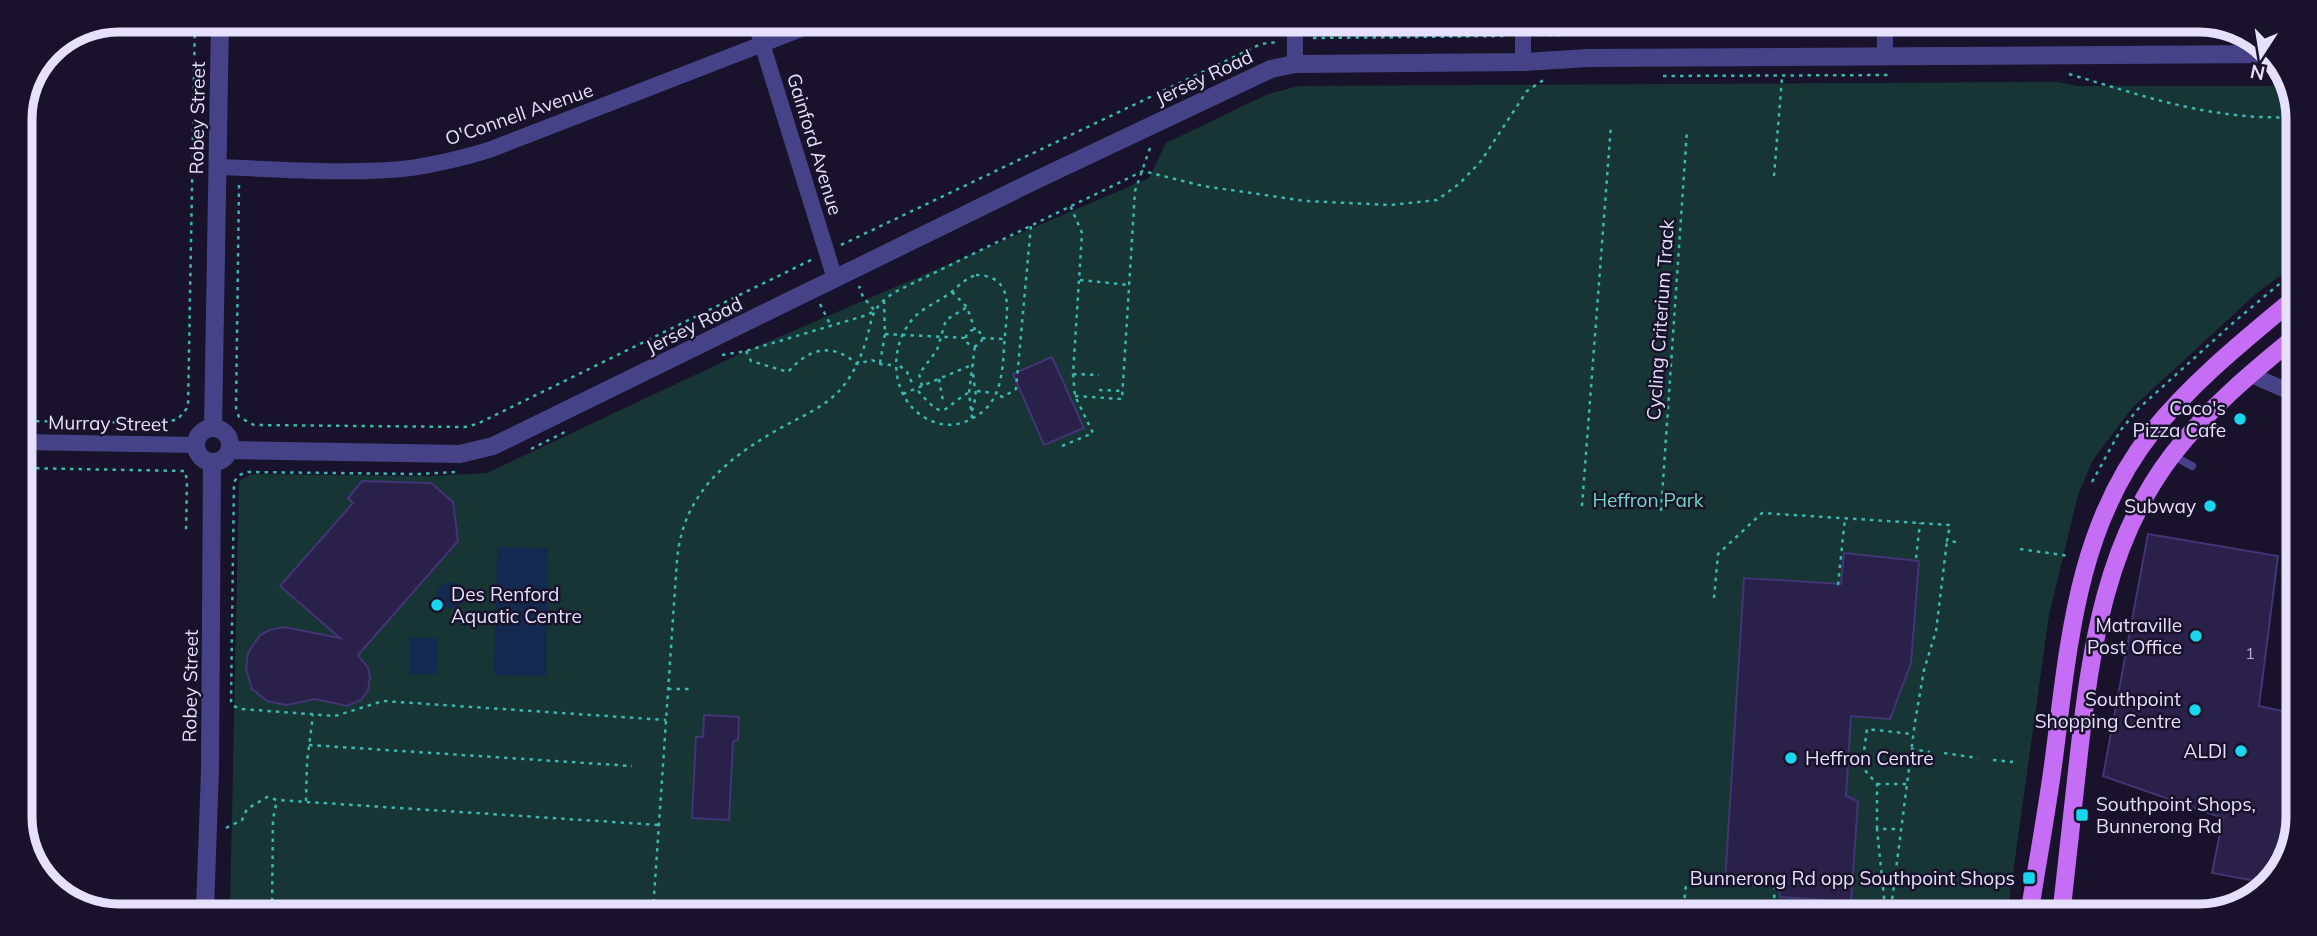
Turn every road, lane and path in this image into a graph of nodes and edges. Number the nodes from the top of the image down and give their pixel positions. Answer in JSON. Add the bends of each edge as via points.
{"nodes":[{"id":1,"x":195,"y":32,"type":"edge"},
{"id":2,"x":220,"y":32,"type":"edge"},
{"id":3,"x":758,"y":32,"type":"edge"},
{"id":4,"x":793,"y":32,"type":"edge"},
{"id":5,"x":1295,"y":32,"type":"edge"},
{"id":6,"x":1466,"y":32,"type":"edge"},
{"id":7,"x":1523,"y":32,"type":"edge"},
{"id":8,"x":1885,"y":32,"type":"edge"},
{"id":9,"x":762,"y":44,"type":"junction"},
{"id":10,"x":2256,"y":54,"type":"edge"},
{"id":11,"x":1885,"y":55,"type":"junction"},
{"id":12,"x":1523,"y":62,"type":"junction"},
{"id":13,"x":1295,"y":64,"type":"junction"},
{"id":14,"x":2070,"y":74,"type":"dead end"},
{"id":15,"x":1894,"y":75,"type":"dead end"},
{"id":16,"x":1535,"y":76,"type":"dead end"},
{"id":17,"x":1659,"y":76,"type":"dead end"},
{"id":18,"x":1783,"y":77,"type":"junction"},
{"id":19,"x":2285,"y":117,"type":"edge"},
{"id":20,"x":1611,"y":125,"type":"dead end"},
{"id":21,"x":1687,"y":130,"type":"dead end"},
{"id":22,"x":1158,"y":138,"type":"dead end"},
{"id":23,"x":217,"y":167,"type":"junction"},
{"id":24,"x":239,"y":168,"type":"junction"},
{"id":25,"x":1143,"y":170,"type":"junction"},
{"id":26,"x":1773,"y":176,"type":"dead end"},
{"id":27,"x":1070,"y":205,"type":"junction"},
{"id":28,"x":1031,"y":225,"type":"junction"},
{"id":29,"x":826,"y":251,"type":"junction"},
{"id":30,"x":853,"y":270,"type":"junction"},
{"id":31,"x":835,"y":279,"type":"junction"},
{"id":32,"x":1079,"y":280,"type":"junction"},
{"id":33,"x":1129,"y":285,"type":"junction"},
{"id":34,"x":952,"y":291,"type":"junction"},
{"id":35,"x":884,"y":300,"type":"junction"},
{"id":36,"x":2285,"y":306,"type":"edge"},
{"id":37,"x":967,"y":307,"type":"junction"},
{"id":38,"x":875,"y":310,"type":"junction"},
{"id":39,"x":975,"y":330,"type":"junction"},
{"id":40,"x":885,"y":334,"type":"junction"},
{"id":41,"x":902,"y":335,"type":"junction"},
{"id":42,"x":940,"y":336,"type":"junction"},
{"id":43,"x":966,"y":338,"type":"junction"},
{"id":44,"x":982,"y":338,"type":"junction"},
{"id":45,"x":1004,"y":339,"type":"junction"},
{"id":46,"x":975,"y":345,"type":"junction"},
{"id":47,"x":2285,"y":345,"type":"edge"},
{"id":48,"x":746,"y":351,"type":"dead end"},
{"id":49,"x":857,"y":364,"type":"junction"},
{"id":50,"x":880,"y":364,"type":"junction"},
{"id":51,"x":974,"y":364,"type":"junction"},
{"id":52,"x":891,"y":365,"type":"dead end"},
{"id":53,"x":900,"y":366,"type":"dead end"},
{"id":54,"x":973,"y":374,"type":"junction"},
{"id":55,"x":1073,"y":374,"type":"junction"},
{"id":56,"x":2249,"y":374,"type":"junction"},
{"id":57,"x":1099,"y":375,"type":"dead end"},
{"id":58,"x":939,"y":379,"type":"junction"},
{"id":59,"x":913,"y":385,"type":"dead end"},
{"id":60,"x":922,"y":386,"type":"junction"},
{"id":61,"x":1099,"y":390,"type":"dead end"},
{"id":62,"x":2285,"y":390,"type":"edge"},
{"id":63,"x":918,"y":391,"type":"dead end"},
{"id":64,"x":978,"y":391,"type":"dead end"},
{"id":65,"x":1123,"y":391,"type":"junction"},
{"id":66,"x":968,"y":393,"type":"dead end"},
{"id":67,"x":993,"y":393,"type":"dead end"},
{"id":68,"x":902,"y":394,"type":"junction"},
{"id":69,"x":1000,"y":396,"type":"dead end"},
{"id":70,"x":1075,"y":396,"type":"junction"},
{"id":71,"x":943,"y":401,"type":"dead end"},
{"id":72,"x":972,"y":412,"type":"junction"},
{"id":73,"x":972,"y":419,"type":"junction"},
{"id":74,"x":32,"y":421,"type":"edge"},
{"id":75,"x":213,"y":428,"type":"junction"},
{"id":76,"x":32,"y":442,"type":"edge"},
{"id":77,"x":196,"y":445,"type":"junction"},
{"id":78,"x":1062,"y":446,"type":"dead end"},
{"id":79,"x":230,"y":450,"type":"junction"},
{"id":80,"x":2172,"y":455,"type":"junction"},
{"id":81,"x":212,"y":463,"type":"junction"},
{"id":82,"x":2192,"y":467,"type":"dead end"},
{"id":83,"x":32,"y":468,"type":"edge"},
{"id":84,"x":239,"y":475,"type":"dead end"},
{"id":85,"x":1582,"y":506,"type":"dead end"},
{"id":86,"x":1661,"y":511,"type":"dead end"},
{"id":87,"x":1845,"y":518,"type":"junction"},
{"id":88,"x":1920,"y":523,"type":"junction"},
{"id":89,"x":186,"y":533,"type":"dead end"},
{"id":90,"x":1947,"y":541,"type":"junction"},
{"id":91,"x":1957,"y":542,"type":"dead end"},
{"id":92,"x":2020,"y":550,"type":"dead end"},
{"id":93,"x":2069,"y":556,"type":"dead end"},
{"id":94,"x":1916,"y":558,"type":"dead end"},
{"id":95,"x":1838,"y":585,"type":"dead end"},
{"id":96,"x":1714,"y":598,"type":"dead end"},
{"id":97,"x":668,"y":688,"type":"junction"},
{"id":98,"x":689,"y":689,"type":"dead end"},
{"id":99,"x":313,"y":715,"type":"junction"},
{"id":100,"x":667,"y":720,"type":"junction"},
{"id":101,"x":1913,"y":734,"type":"junction"},
{"id":102,"x":309,"y":745,"type":"junction"},
{"id":103,"x":1912,"y":750,"type":"junction"},
{"id":104,"x":1930,"y":752,"type":"dead end"},
{"id":105,"x":1944,"y":753,"type":"dead end"},
{"id":106,"x":1978,"y":758,"type":"dead end"},
{"id":107,"x":1993,"y":760,"type":"dead end"},
{"id":108,"x":2013,"y":762,"type":"dead end"},
{"id":109,"x":632,"y":766,"type":"dead end"},
{"id":110,"x":1877,"y":784,"type":"junction"},
{"id":111,"x":1907,"y":784,"type":"junction"},
{"id":112,"x":277,"y":800,"type":"junction"},
{"id":113,"x":306,"y":801,"type":"junction"},
{"id":114,"x":659,"y":825,"type":"junction"},
{"id":115,"x":1877,"y":829,"type":"junction"},
{"id":116,"x":1902,"y":829,"type":"junction"},
{"id":117,"x":208,"y":832,"type":"junction"},
{"id":118,"x":1686,"y":884,"type":"dead end"},
{"id":119,"x":1775,"y":886,"type":"dead end"},
{"id":120,"x":1812,"y":901,"type":"dead end"},
{"id":121,"x":205,"y":904,"type":"edge"},
{"id":122,"x":272,"y":904,"type":"edge"},
{"id":123,"x":653,"y":904,"type":"edge"},
{"id":124,"x":1684,"y":904,"type":"edge"},
{"id":125,"x":1774,"y":904,"type":"edge"},
{"id":126,"x":1816,"y":904,"type":"edge"},
{"id":127,"x":1886,"y":904,"type":"edge"},
{"id":128,"x":1889,"y":904,"type":"edge"},
{"id":129,"x":2031,"y":904,"type":"edge"},
{"id":130,"x":2062,"y":904,"type":"edge"}],
"edges":[{"from":1,"to":74,"type":"path","via":[[188,407],[178,419],[163,423]]},
{"from":2,"to":23,"type":"street","name":"Robey Street"},
{"from":3,"to":9,"type":"street","name":"Gainford Avenue"},
{"from":4,"to":9,"type":"street","name":"O'Connell Avenue"},
{"from":5,"to":6,"type":"path","name":"Jersey Road","via":[[1324,37]]},
{"from":5,"to":13,"type":"street"},
{"from":5,"to":29,"type":"path","name":"Jersey Road","via":[[1261,44]]},
{"from":7,"to":12,"type":"street"},
{"from":8,"to":11,"type":"street"},
{"from":9,"to":24,"type":"street","name":"O'Connell Avenue","via":[[451,161],[361,170]]},
{"from":9,"to":29,"type":"street","name":"Gainford Avenue"},
{"from":10,"to":11,"type":"street","name":"Jersey Road"},
{"from":11,"to":12,"type":"street","name":"Jersey Road"},
{"from":12,"to":13,"type":"street","name":"Jersey Road"},
{"from":13,"to":30,"type":"street","name":"Jersey Road","via":[[1271,69]]},
{"from":14,"to":19,"type":"path","via":[[2204,111]]},
{"from":15,"to":18,"type":"path"},
{"from":16,"to":25,"type":"path","via":[[1549,76],[1527,91],[1481,161],[1437,200],[1391,205],[1306,201],[1203,186]]},
{"from":17,"to":18,"type":"path"},
{"from":18,"to":26,"type":"path"},
{"from":20,"to":85,"type":"path"},
{"from":21,"to":86,"type":"path","name":"Cycling Criterium Track"},
{"from":22,"to":25,"type":"path"},
{"from":23,"to":24,"type":"street","name":"O'Connell Avenue"},
{"from":23,"to":75,"type":"street","name":"Robey Street"},
{"from":24,"to":29,"type":"path","name":"Jersey Road","via":[[236,408],[239,416],[254,425],[465,428]]},
{"from":25,"to":27,"type":"path"},
{"from":25,"to":33,"type":"path","via":[[1135,191]]},
{"from":27,"to":28,"type":"path"},
{"from":27,"to":32,"type":"path","via":[[1082,233]]},
{"from":28,"to":35,"type":"path"},
{"from":28,"to":69,"type":"path","via":[[1016,388]]},
{"from":29,"to":31,"type":"street","name":"Gainford Avenue"},
{"from":30,"to":31,"type":"street","name":"Jersey Road"},
{"from":30,"to":38,"type":"path","via":[[863,297]]},
{"from":31,"to":79,"type":"street","name":"Jersey Road","via":[[485,449],[460,454]]},
{"from":32,"to":33,"type":"path"},
{"from":32,"to":55,"type":"path"},
{"from":33,"to":65,"type":"path"},
{"from":34,"to":37,"type":"path"},
{"from":34,"to":41,"type":"path","via":[[916,315]]},
{"from":34,"to":45,"type":"path","via":[[976,275],[998,281],[1006,302]]},
{"from":35,"to":38,"type":"path"},
{"from":35,"to":40,"type":"path"},
{"from":36,"to":129,"type":"main road","via":[[2175,405],[2112,495],[2091,545],[2073,616]]},
{"from":37,"to":39,"type":"path"},
{"from":37,"to":42,"type":"path","via":[[946,320]]},
{"from":38,"to":49,"type":"path"},
{"from":39,"to":43,"type":"path"},
{"from":39,"to":44,"type":"path"},
{"from":40,"to":41,"type":"path"},
{"from":40,"to":50,"type":"path"},
{"from":41,"to":42,"type":"path"},
{"from":41,"to":68,"type":"path","via":[[895,374]]},
{"from":42,"to":43,"type":"path"},
{"from":42,"to":60,"type":"path","via":[[933,358],[919,374]]},
{"from":43,"to":46,"type":"path"},
{"from":44,"to":45,"type":"path"},
{"from":44,"to":46,"type":"path"},
{"from":45,"to":73,"type":"path","via":[[997,395]]},
{"from":46,"to":51,"type":"path"},
{"from":47,"to":56,"type":"main road"},
{"from":48,"to":49,"type":"path","via":[[751,361],[788,372],[818,349],[842,353]]},
{"from":49,"to":50,"type":"path","via":[[872,360]]},
{"from":49,"to":97,"type":"path","via":[[832,398],[741,451],[699,495],[678,546]]},
{"from":50,"to":52,"type":"path"},
{"from":51,"to":54,"type":"path"},
{"from":51,"to":58,"type":"path"},
{"from":53,"to":59,"type":"path"},
{"from":54,"to":72,"type":"path","via":[[976,396]]},
{"from":54,"to":72,"type":"path"},
{"from":55,"to":57,"type":"path"},
{"from":55,"to":70,"type":"path"},
{"from":56,"to":62,"type":"street"},
{"from":56,"to":80,"type":"main road"},
{"from":58,"to":60,"type":"path"},
{"from":58,"to":71,"type":"path"},
{"from":60,"to":68,"type":"path"},
{"from":61,"to":65,"type":"path"},
{"from":63,"to":66,"type":"path","via":[[930,405],[942,410]]},
{"from":64,"to":67,"type":"path"},
{"from":65,"to":70,"type":"path","via":[[1122,399]]},
{"from":68,"to":73,"type":"path","via":[[919,413],[939,423]]},
{"from":70,"to":78,"type":"path","via":[[1093,433]]},
{"from":72,"to":73,"type":"path"},
{"from":75,"to":77,"type":"street","via":[[203,431]]},
{"from":75,"to":79,"type":"street","via":[[227,435]]},
{"from":76,"to":77,"type":"street","name":"Murray Street"},
{"from":77,"to":81,"type":"street","via":[[199,455]]},
{"from":79,"to":81,"type":"street","via":[[224,460]]},
{"from":80,"to":82,"type":"lane"},
{"from":80,"to":130,"type":"main road","via":[[2119,550],[2096,628]]},
{"from":81,"to":117,"type":"street","name":"Robey Street"},
{"from":83,"to":89,"type":"path","via":[[185,471]]},
{"from":84,"to":99,"type":"path","via":[[234,482],[231,701],[242,709]]},
{"from":87,"to":88,"type":"path"},
{"from":87,"to":95,"type":"path"},
{"from":87,"to":96,"type":"path","via":[[1762,513],[1718,554]]},
{"from":88,"to":90,"type":"path","via":[[1950,525]]},
{"from":88,"to":94,"type":"path"},
{"from":90,"to":91,"type":"path"},
{"from":90,"to":101,"type":"path","via":[[1936,631]]},
{"from":92,"to":93,"type":"path"},
{"from":97,"to":98,"type":"path"},
{"from":97,"to":100,"type":"path"},
{"from":99,"to":100,"type":"path","via":[[335,716],[383,701]]},
{"from":99,"to":102,"type":"path"},
{"from":100,"to":114,"type":"path"},
{"from":101,"to":103,"type":"path"},
{"from":101,"to":110,"type":"path","via":[[1867,730],[1862,767]]},
{"from":102,"to":109,"type":"path"},
{"from":102,"to":113,"type":"path"},
{"from":103,"to":104,"type":"path"},
{"from":103,"to":111,"type":"path"},
{"from":105,"to":106,"type":"path"},
{"from":107,"to":108,"type":"path"},
{"from":110,"to":111,"type":"path"},
{"from":110,"to":115,"type":"path"},
{"from":111,"to":116,"type":"path"},
{"from":112,"to":113,"type":"path"},
{"from":112,"to":117,"type":"path","via":[[267,797],[255,802],[242,820]]},
{"from":112,"to":122,"type":"path"},
{"from":113,"to":114,"type":"path"},
{"from":114,"to":123,"type":"path"},
{"from":115,"to":116,"type":"path"},
{"from":115,"to":127,"type":"path"},
{"from":116,"to":128,"type":"path"},
{"from":117,"to":121,"type":"street","name":"Robey Street"},
{"from":118,"to":124,"type":"path"},
{"from":119,"to":125,"type":"path"},
{"from":120,"to":126,"type":"path"}]}
